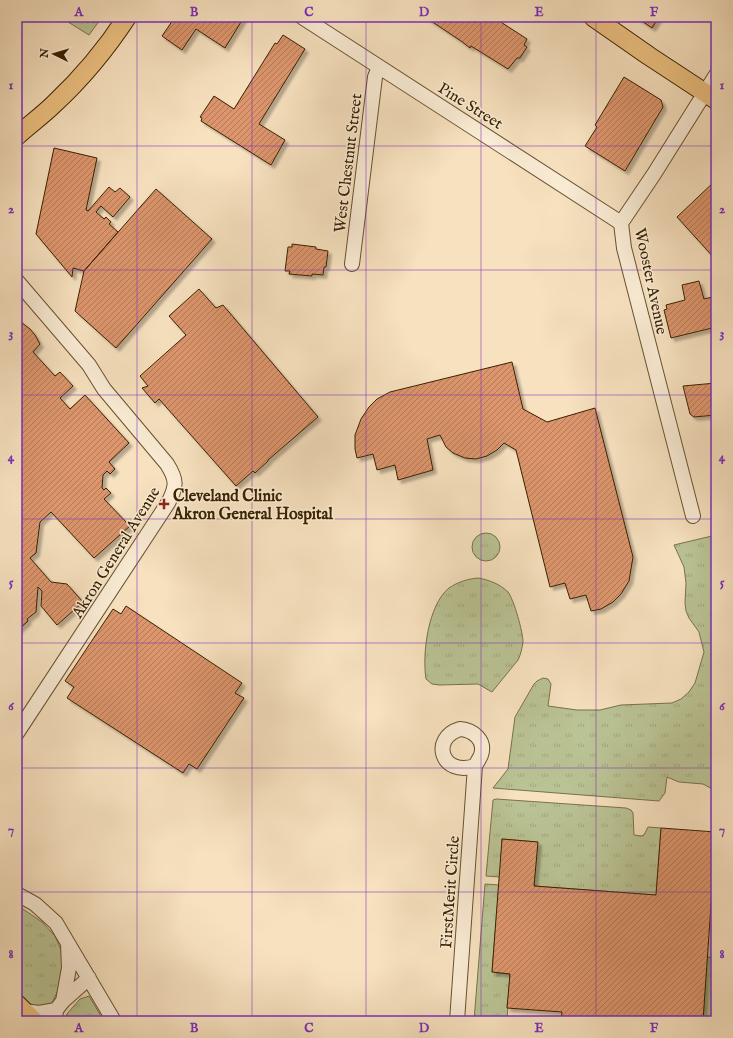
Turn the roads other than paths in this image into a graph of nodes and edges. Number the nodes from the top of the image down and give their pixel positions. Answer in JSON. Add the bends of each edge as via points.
{"nodes":[{"id":1,"x":127,"y":17,"type":"edge"},
{"id":2,"x":302,"y":17,"type":"edge"},
{"id":3,"x":593,"y":17,"type":"edge"},
{"id":4,"x":379,"y":67,"type":"junction"},
{"id":5,"x":716,"y":75,"type":"edge"},
{"id":6,"x":710,"y":96,"type":"edge"},
{"id":7,"x":17,"y":136,"type":"edge"},
{"id":8,"x":621,"y":222,"type":"junction"},
{"id":9,"x":352,"y":264,"type":"dead end"},
{"id":10,"x":17,"y":281,"type":"edge"},
{"id":11,"x":693,"y":516,"type":"dead end"},
{"id":12,"x":17,"y":733,"type":"edge"},
{"id":13,"x":475,"y":766,"type":"dead end"},
{"id":14,"x":17,"y":894,"type":"edge"},
{"id":15,"x":68,"y":942,"type":"junction"},
{"id":16,"x":89,"y":978,"type":"junction"},
{"id":17,"x":58,"y":1011,"type":"edge"},
{"id":18,"x":25,"y":1012,"type":"edge"},
{"id":19,"x":114,"y":1021,"type":"edge"},
{"id":20,"x":456,"y":1021,"type":"edge"}],
"edges":[{"from":1,"to":7,"type":"main road","via":[[80,78],[54,105]]},
{"from":2,"to":4,"type":"street","name":"Pine Street"},
{"from":3,"to":6,"type":"main road"},
{"from":4,"to":8,"type":"street","name":"Pine Street"},
{"from":4,"to":9,"type":"street","name":"West Chestnut Street","via":[[375,77]]},
{"from":5,"to":6,"type":"street","name":"Wooster Avenue"},
{"from":6,"to":8,"type":"street","name":"Wooster Avenue"},
{"from":8,"to":11,"type":"street","name":"Wooster Avenue","via":[[624,248]]},
{"from":10,"to":12,"type":"street","name":"Akron General Avenue","via":[[167,464],[175,481],[173,494],[168,503]]},
{"from":13,"to":20,"type":"street","name":"FirstMerit Circle"},
{"from":14,"to":15,"type":"street","via":[[46,913]]},
{"from":15,"to":16,"type":"street"},
{"from":15,"to":17,"type":"street","via":[[68,968]]},
{"from":16,"to":17,"type":"street"},
{"from":16,"to":19,"type":"street"},
{"from":17,"to":18,"type":"street"}]}
